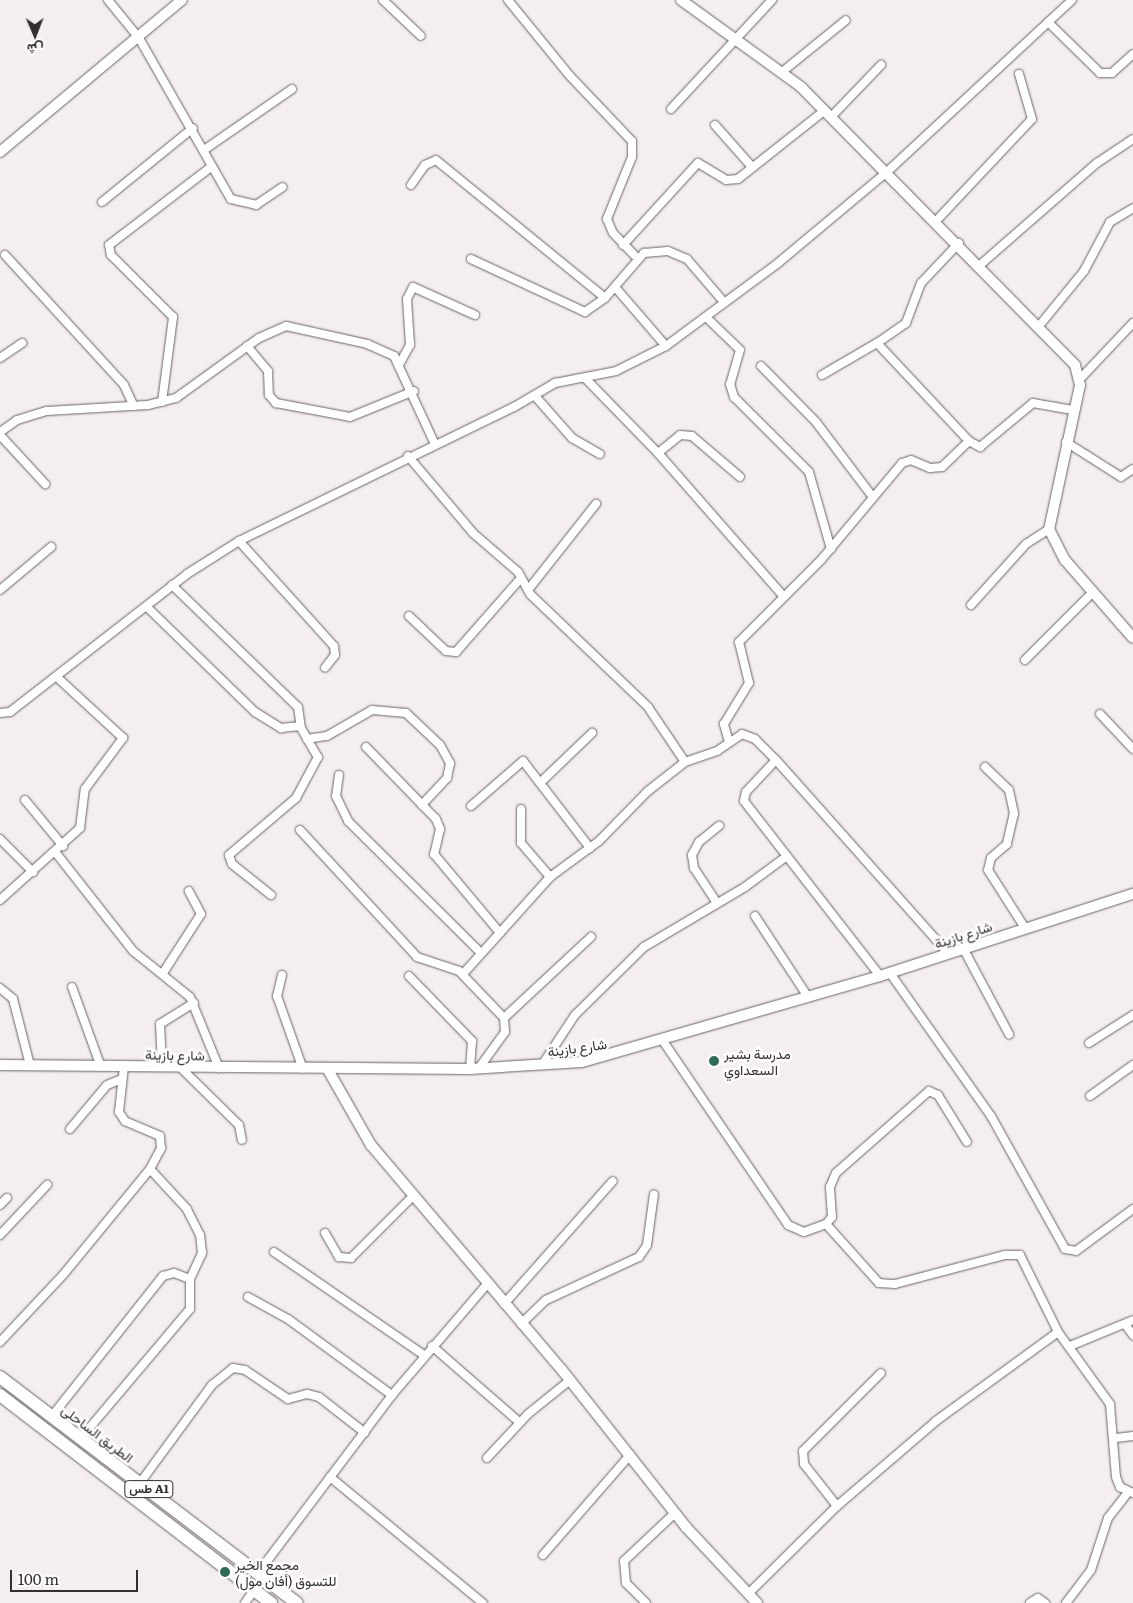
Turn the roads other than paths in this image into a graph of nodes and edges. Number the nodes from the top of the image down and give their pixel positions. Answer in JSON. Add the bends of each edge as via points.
{"nodes":[{"id":1,"x":108,"y":0,"type":"edge"},
{"id":2,"x":182,"y":0,"type":"edge"},
{"id":3,"x":383,"y":0,"type":"edge"},
{"id":4,"x":508,"y":0,"type":"edge"},
{"id":5,"x":681,"y":0,"type":"edge"},
{"id":6,"x":772,"y":0,"type":"edge"},
{"id":7,"x":1072,"y":0,"type":"edge"},
{"id":8,"x":846,"y":20,"type":"dead end"},
{"id":9,"x":1048,"y":22,"type":"junction"},
{"id":10,"x":421,"y":36,"type":"dead end"},
{"id":11,"x":735,"y":36,"type":"junction"},
{"id":12,"x":139,"y":38,"type":"junction"},
{"id":13,"x":1133,"y":54,"type":"edge"},
{"id":14,"x":881,"y":65,"type":"dead end"},
{"id":15,"x":782,"y":72,"type":"junction"},
{"id":16,"x":1019,"y":74,"type":"dead end"},
{"id":17,"x":292,"y":89,"type":"dead end"},
{"id":18,"x":671,"y":109,"type":"dead end"},
{"id":19,"x":829,"y":113,"type":"junction"},
{"id":20,"x":715,"y":124,"type":"dead end"},
{"id":21,"x":193,"y":128,"type":"junction"},
{"id":22,"x":1133,"y":139,"type":"edge"},
{"id":23,"x":204,"y":150,"type":"junction"},
{"id":24,"x":0,"y":152,"type":"edge"},
{"id":25,"x":211,"y":167,"type":"junction"},
{"id":26,"x":752,"y":167,"type":"junction"},
{"id":27,"x":888,"y":171,"type":"junction"},
{"id":28,"x":411,"y":185,"type":"dead end"},
{"id":29,"x":283,"y":187,"type":"dead end"},
{"id":30,"x":102,"y":202,"type":"dead end"},
{"id":31,"x":1133,"y":208,"type":"edge"},
{"id":32,"x":936,"y":221,"type":"junction"},
{"id":33,"x":959,"y":243,"type":"junction"},
{"id":34,"x":623,"y":246,"type":"junction"},
{"id":35,"x":5,"y":255,"type":"dead end"},
{"id":36,"x":471,"y":259,"type":"dead end"},
{"id":37,"x":638,"y":259,"type":"junction"},
{"id":38,"x":980,"y":265,"type":"junction"},
{"id":39,"x":615,"y":287,"type":"junction"},
{"id":40,"x":605,"y":298,"type":"junction"},
{"id":41,"x":723,"y":301,"type":"junction"},
{"id":42,"x":475,"y":315,"type":"dead end"},
{"id":43,"x":706,"y":317,"type":"junction"},
{"id":44,"x":1133,"y":323,"type":"edge"},
{"id":45,"x":1039,"y":326,"type":"junction"},
{"id":46,"x":877,"y":342,"type":"junction"},
{"id":47,"x":22,"y":343,"type":"dead end"},
{"id":48,"x":247,"y":346,"type":"junction"},
{"id":49,"x":666,"y":346,"type":"junction"},
{"id":50,"x":0,"y":358,"type":"edge"},
{"id":51,"x":400,"y":363,"type":"junction"},
{"id":52,"x":761,"y":366,"type":"dead end"},
{"id":53,"x":822,"y":375,"type":"dead end"},
{"id":54,"x":585,"y":378,"type":"junction"},
{"id":55,"x":1080,"y":379,"type":"junction"},
{"id":56,"x":414,"y":391,"type":"junction"},
{"id":57,"x":536,"y":396,"type":"junction"},
{"id":58,"x":162,"y":402,"type":"junction"},
{"id":59,"x":134,"y":406,"type":"junction"},
{"id":60,"x":1072,"y":410,"type":"junction"},
{"id":61,"x":0,"y":434,"type":"edge"},
{"id":62,"x":969,"y":441,"type":"junction"},
{"id":63,"x":434,"y":442,"type":"junction"},
{"id":64,"x":1066,"y":442,"type":"junction"},
{"id":65,"x":658,"y":453,"type":"junction"},
{"id":66,"x":600,"y":454,"type":"dead end"},
{"id":67,"x":408,"y":456,"type":"junction"},
{"id":68,"x":1133,"y":469,"type":"edge"},
{"id":69,"x":740,"y":477,"type":"dead end"},
{"id":70,"x":45,"y":484,"type":"dead end"},
{"id":71,"x":872,"y":496,"type":"junction"},
{"id":72,"x":596,"y":504,"type":"dead end"},
{"id":73,"x":1049,"y":529,"type":"junction"},
{"id":74,"x":239,"y":541,"type":"junction"},
{"id":75,"x":51,"y":547,"type":"dead end"},
{"id":76,"x":831,"y":549,"type":"junction"},
{"id":77,"x":521,"y":578,"type":"junction"},
{"id":78,"x":172,"y":585,"type":"junction"},
{"id":79,"x":0,"y":590,"type":"edge"},
{"id":80,"x":528,"y":590,"type":"junction"},
{"id":81,"x":1093,"y":592,"type":"junction"},
{"id":82,"x":784,"y":597,"type":"junction"},
{"id":83,"x":971,"y":605,"type":"dead end"},
{"id":84,"x":147,"y":607,"type":"junction"},
{"id":85,"x":409,"y":616,"type":"dead end"},
{"id":86,"x":1133,"y":638,"type":"edge"},
{"id":87,"x":1025,"y":660,"type":"dead end"},
{"id":88,"x":325,"y":668,"type":"dead end"},
{"id":89,"x":57,"y":677,"type":"junction"},
{"id":90,"x":0,"y":713,"type":"edge"},
{"id":91,"x":1100,"y":714,"type":"dead end"},
{"id":92,"x":300,"y":726,"type":"junction"},
{"id":93,"x":592,"y":733,"type":"dead end"},
{"id":94,"x":307,"y":739,"type":"junction"},
{"id":95,"x":728,"y":742,"type":"junction"},
{"id":96,"x":366,"y":748,"type":"dead end"},
{"id":97,"x":1133,"y":749,"type":"edge"},
{"id":98,"x":776,"y":760,"type":"junction"},
{"id":99,"x":685,"y":762,"type":"junction"},
{"id":100,"x":985,"y":766,"type":"dead end"},
{"id":101,"x":340,"y":774,"type":"dead end"},
{"id":102,"x":541,"y":782,"type":"junction"},
{"id":103,"x":25,"y":800,"type":"dead end"},
{"id":104,"x":422,"y":805,"type":"junction"},
{"id":105,"x":471,"y":806,"type":"dead end"},
{"id":106,"x":521,"y":809,"type":"dead end"},
{"id":107,"x":718,"y":826,"type":"dead end"},
{"id":108,"x":300,"y":830,"type":"dead end"},
{"id":109,"x":0,"y":838,"type":"edge"},
{"id":110,"x":63,"y":846,"type":"junction"},
{"id":111,"x":590,"y":848,"type":"junction"},
{"id":112,"x":56,"y":853,"type":"junction"},
{"id":113,"x":787,"y":856,"type":"junction"},
{"id":114,"x":33,"y":872,"type":"junction"},
{"id":115,"x":550,"y":877,"type":"junction"},
{"id":116,"x":189,"y":892,"type":"dead end"},
{"id":117,"x":271,"y":894,"type":"dead end"},
{"id":118,"x":1133,"y":894,"type":"edge"},
{"id":119,"x":0,"y":900,"type":"edge"},
{"id":120,"x":718,"y":903,"type":"junction"},
{"id":121,"x":755,"y":916,"type":"dead end"},
{"id":122,"x":1025,"y":928,"type":"junction"},
{"id":123,"x":500,"y":933,"type":"junction"},
{"id":124,"x":590,"y":937,"type":"dead end"},
{"id":125,"x":963,"y":948,"type":"junction"},
{"id":126,"x":481,"y":953,"type":"junction"},
{"id":127,"x":948,"y":953,"type":"junction"},
{"id":128,"x":163,"y":973,"type":"junction"},
{"id":129,"x":463,"y":974,"type":"junction"},
{"id":130,"x":885,"y":974,"type":"junction"},
{"id":131,"x":282,"y":975,"type":"dead end"},
{"id":132,"x":409,"y":976,"type":"dead end"},
{"id":133,"x":72,"y":987,"type":"dead end"},
{"id":134,"x":0,"y":988,"type":"edge"},
{"id":135,"x":808,"y":997,"type":"junction"},
{"id":136,"x":194,"y":1002,"type":"junction"},
{"id":137,"x":1133,"y":1015,"type":"edge"},
{"id":138,"x":504,"y":1018,"type":"junction"},
{"id":139,"x":1009,"y":1034,"type":"dead end"},
{"id":140,"x":663,"y":1040,"type":"junction"},
{"id":141,"x":1089,"y":1043,"type":"dead end"},
{"id":142,"x":0,"y":1065,"type":"edge"},
{"id":143,"x":30,"y":1065,"type":"junction"},
{"id":144,"x":1133,"y":1065,"type":"edge"},
{"id":145,"x":162,"y":1066,"type":"junction"},
{"id":146,"x":542,"y":1066,"type":"junction"},
{"id":147,"x":101,"y":1067,"type":"junction"},
{"id":148,"x":124,"y":1067,"type":"junction"},
{"id":149,"x":181,"y":1068,"type":"junction"},
{"id":150,"x":220,"y":1068,"type":"junction"},
{"id":151,"x":327,"y":1068,"type":"junction"},
{"id":152,"x":475,"y":1068,"type":"junction"},
{"id":153,"x":303,"y":1069,"type":"junction"},
{"id":154,"x":122,"y":1079,"type":"junction"},
{"id":155,"x":1090,"y":1096,"type":"dead end"},
{"id":156,"x":70,"y":1129,"type":"dead end"},
{"id":157,"x":242,"y":1140,"type":"dead end"},
{"id":158,"x":967,"y":1142,"type":"dead end"},
{"id":159,"x":150,"y":1169,"type":"junction"},
{"id":160,"x":613,"y":1181,"type":"dead end"},
{"id":161,"x":47,"y":1185,"type":"dead end"},
{"id":162,"x":654,"y":1194,"type":"dead end"},
{"id":163,"x":414,"y":1196,"type":"junction"},
{"id":164,"x":7,"y":1198,"type":"dead end"},
{"id":165,"x":0,"y":1205,"type":"edge"},
{"id":166,"x":1133,"y":1209,"type":"edge"},
{"id":167,"x":826,"y":1224,"type":"junction"},
{"id":168,"x":325,"y":1233,"type":"dead end"},
{"id":169,"x":0,"y":1235,"type":"edge"},
{"id":170,"x":274,"y":1252,"type":"dead end"},
{"id":171,"x":190,"y":1279,"type":"junction"},
{"id":172,"x":487,"y":1284,"type":"junction"},
{"id":173,"x":248,"y":1297,"type":"dead end"},
{"id":174,"x":504,"y":1304,"type":"junction"},
{"id":175,"x":1133,"y":1320,"type":"edge"},
{"id":176,"x":521,"y":1324,"type":"junction"},
{"id":177,"x":1125,"y":1324,"type":"junction"},
{"id":178,"x":1058,"y":1332,"type":"junction"},
{"id":179,"x":1133,"y":1334,"type":"edge"},
{"id":180,"x":0,"y":1342,"type":"edge"},
{"id":181,"x":432,"y":1346,"type":"junction"},
{"id":182,"x":1070,"y":1346,"type":"junction"},
{"id":183,"x":424,"y":1355,"type":"junction"},
{"id":184,"x":881,"y":1373,"type":"dead end"},
{"id":185,"x":0,"y":1377,"type":"edge"},
{"id":186,"x":570,"y":1380,"type":"junction"},
{"id":187,"x":392,"y":1395,"type":"junction"},
{"id":188,"x":0,"y":1396,"type":"edge"},
{"id":189,"x":52,"y":1416,"type":"junction"},
{"id":190,"x":520,"y":1422,"type":"junction"},
{"id":191,"x":365,"y":1433,"type":"junction"},
{"id":192,"x":1133,"y":1436,"type":"edge"},
{"id":193,"x":81,"y":1438,"type":"junction"},
{"id":194,"x":1116,"y":1438,"type":"junction"},
{"id":195,"x":630,"y":1455,"type":"junction"},
{"id":196,"x":487,"y":1458,"type":"dead end"},
{"id":197,"x":330,"y":1477,"type":"junction"},
{"id":198,"x":140,"y":1483,"type":"junction"},
{"id":199,"x":1130,"y":1493,"type":"edge"},
{"id":200,"x":837,"y":1506,"type":"junction"},
{"id":201,"x":675,"y":1513,"type":"junction"},
{"id":202,"x":543,"y":1555,"type":"dead end"},
{"id":203,"x":258,"y":1573,"type":"junction"},
{"id":204,"x":254,"y":1590,"type":"junction"},
{"id":205,"x":748,"y":1594,"type":"junction"},
{"id":206,"x":245,"y":1603,"type":"edge"},
{"id":207,"x":271,"y":1603,"type":"edge"},
{"id":208,"x":297,"y":1603,"type":"edge"},
{"id":209,"x":484,"y":1603,"type":"edge"},
{"id":210,"x":646,"y":1603,"type":"edge"},
{"id":211,"x":757,"y":1603,"type":"edge"},
{"id":212,"x":1030,"y":1603,"type":"edge"},
{"id":213,"x":1045,"y":1603,"type":"edge"},
{"id":214,"x":1066,"y":1603,"type":"edge"}],
"edges":[{"from":1,"to":12,"type":"street"},
{"from":2,"to":12,"type":"street"},
{"from":3,"to":10,"type":"street"},
{"from":4,"to":34,"type":"street","via":[[570,76],[632,141],[632,157],[607,212],[608,225]]},
{"from":5,"to":11,"type":"street"},
{"from":6,"to":11,"type":"street"},
{"from":7,"to":9,"type":"street"},
{"from":8,"to":15,"type":"street"},
{"from":9,"to":13,"type":"street","via":[[1100,73],[1112,73]]},
{"from":9,"to":27,"type":"street"},
{"from":11,"to":15,"type":"street"},
{"from":11,"to":18,"type":"street"},
{"from":12,"to":21,"type":"street"},
{"from":12,"to":24,"type":"street"},
{"from":14,"to":19,"type":"street"},
{"from":15,"to":19,"type":"street"},
{"from":16,"to":32,"type":"street","via":[[1032,119]]},
{"from":17,"to":23,"type":"street"},
{"from":19,"to":26,"type":"street"},
{"from":19,"to":27,"type":"street"},
{"from":20,"to":26,"type":"street"},
{"from":21,"to":23,"type":"street"},
{"from":21,"to":30,"type":"street"},
{"from":22,"to":38,"type":"street","via":[[1103,158]]},
{"from":23,"to":25,"type":"street"},
{"from":25,"to":29,"type":"street","via":[[225,192],[238,204],[265,202]]},
{"from":25,"to":58,"type":"street","via":[[109,245],[111,255],[173,317]]},
{"from":26,"to":34,"type":"street","via":[[738,178],[726,180],[698,163]]},
{"from":27,"to":32,"type":"street"},
{"from":27,"to":41,"type":"street","via":[[778,263]]},
{"from":28,"to":40,"type":"street","via":[[425,165],[436,160]]},
{"from":31,"to":45,"type":"street","via":[[1110,222],[1084,271]]},
{"from":32,"to":33,"type":"street"},
{"from":33,"to":38,"type":"street"},
{"from":33,"to":46,"type":"street","via":[[921,283],[906,323]]},
{"from":34,"to":37,"type":"street"},
{"from":35,"to":59,"type":"street","via":[[124,385]]},
{"from":36,"to":40,"type":"street","via":[[581,311],[590,311]]},
{"from":37,"to":39,"type":"street"},
{"from":37,"to":41,"type":"street","via":[[659,250],[681,254]]},
{"from":38,"to":45,"type":"street"},
{"from":39,"to":40,"type":"street"},
{"from":39,"to":49,"type":"street"},
{"from":41,"to":43,"type":"street"},
{"from":42,"to":51,"type":"street","via":[[413,287],[407,299],[410,345]]},
{"from":43,"to":49,"type":"street"},
{"from":43,"to":76,"type":"street","via":[[740,350],[730,384],[734,397],[809,472]]},
{"from":44,"to":55,"type":"street"},
{"from":45,"to":55,"type":"street","via":[[1075,365]]},
{"from":46,"to":53,"type":"street"},
{"from":46,"to":62,"type":"street"},
{"from":47,"to":50,"type":"street"},
{"from":48,"to":51,"type":"street","via":[[273,330],[294,326],[376,347]]},
{"from":48,"to":56,"type":"street","via":[[268,372],[269,395],[276,402],[350,417]]},
{"from":48,"to":58,"type":"street","via":[[187,391]]},
{"from":49,"to":54,"type":"street","via":[[630,366]]},
{"from":51,"to":56,"type":"street"},
{"from":52,"to":71,"type":"street","via":[[816,422]]},
{"from":54,"to":57,"type":"street","via":[[569,377]]},
{"from":54,"to":65,"type":"street"},
{"from":55,"to":60,"type":"street"},
{"from":56,"to":63,"type":"street"},
{"from":57,"to":63,"type":"street"},
{"from":57,"to":66,"type":"street","via":[[572,438]]},
{"from":58,"to":59,"type":"street"},
{"from":59,"to":61,"type":"street","via":[[47,411],[18,420]]},
{"from":60,"to":62,"type":"street","via":[[1047,402],[1032,403],[980,447]]},
{"from":60,"to":64,"type":"street"},
{"from":61,"to":70,"type":"street"},
{"from":62,"to":71,"type":"street","via":[[936,469],[907,460]]},
{"from":63,"to":67,"type":"street"},
{"from":64,"to":68,"type":"street","via":[[1121,476]]},
{"from":64,"to":73,"type":"street"},
{"from":65,"to":69,"type":"street","via":[[680,435],[692,436]]},
{"from":65,"to":82,"type":"street"},
{"from":67,"to":74,"type":"street","via":[[332,498]]},
{"from":67,"to":77,"type":"street","via":[[473,533]]},
{"from":71,"to":76,"type":"street"},
{"from":72,"to":80,"type":"street"},
{"from":73,"to":81,"type":"street","via":[[1058,552]]},
{"from":73,"to":83,"type":"street","via":[[1026,544]]},
{"from":74,"to":78,"type":"street"},
{"from":74,"to":88,"type":"street","via":[[334,646],[334,655]]},
{"from":75,"to":79,"type":"street"},
{"from":76,"to":82,"type":"street"},
{"from":77,"to":80,"type":"street"},
{"from":77,"to":85,"type":"street","via":[[456,652],[446,652]]},
{"from":78,"to":84,"type":"street"},
{"from":78,"to":92,"type":"street","via":[[294,704]]},
{"from":80,"to":99,"type":"street","via":[[648,707]]},
{"from":81,"to":86,"type":"street"},
{"from":81,"to":87,"type":"street"},
{"from":82,"to":95,"type":"street","via":[[739,642],[749,683],[724,724]]},
{"from":84,"to":89,"type":"street"},
{"from":84,"to":92,"type":"street","via":[[256,712],[281,728]]},
{"from":89,"to":90,"type":"street","via":[[10,712]]},
{"from":89,"to":110,"type":"street","via":[[124,738],[85,790],[83,822]]},
{"from":91,"to":97,"type":"street"},
{"from":92,"to":94,"type":"street"},
{"from":93,"to":102,"type":"street"},
{"from":94,"to":104,"type":"street","via":[[327,736],[372,710],[406,713],[440,745],[450,763],[446,778]]},
{"from":94,"to":117,"type":"street","via":[[318,759],[298,795],[229,856],[232,864]]},
{"from":95,"to":98,"type":"street","via":[[748,735]]},
{"from":95,"to":99,"type":"street"},
{"from":96,"to":104,"type":"street"},
{"from":98,"to":113,"type":"street","via":[[746,792],[744,801]]},
{"from":98,"to":127,"type":"street"},
{"from":99,"to":111,"type":"street"},
{"from":100,"to":122,"type":"street","via":[[1009,790],[1014,813],[1007,844],[991,858],[988,870]]},
{"from":101,"to":126,"type":"street","via":[[336,796],[348,822]]},
{"from":102,"to":105,"type":"street","via":[[525,762],[519,762]]},
{"from":102,"to":111,"type":"street"},
{"from":103,"to":110,"type":"street"},
{"from":104,"to":123,"type":"street","via":[[439,825],[434,854]]},
{"from":106,"to":115,"type":"street","via":[[521,843]]},
{"from":107,"to":120,"type":"street","via":[[699,842],[692,856],[694,868]]},
{"from":108,"to":129,"type":"street","via":[[416,957]]},
{"from":109,"to":114,"type":"street"},
{"from":110,"to":112,"type":"street"},
{"from":111,"to":115,"type":"street"},
{"from":112,"to":114,"type":"street"},
{"from":112,"to":128,"type":"street","via":[[133,951]]},
{"from":113,"to":120,"type":"street"},
{"from":113,"to":130,"type":"street"},
{"from":114,"to":119,"type":"street"},
{"from":115,"to":123,"type":"street"},
{"from":116,"to":128,"type":"street","via":[[201,914]]},
{"from":118,"to":122,"type":"street","name":"شارع بازينة"},
{"from":120,"to":146,"type":"street","via":[[644,947],[575,1015]]},
{"from":121,"to":135,"type":"street"},
{"from":122,"to":125,"type":"street","name":"شارع بازينة"},
{"from":123,"to":126,"type":"street"},
{"from":124,"to":138,"type":"street"},
{"from":125,"to":127,"type":"street","name":"شارع بازينة"},
{"from":125,"to":139,"type":"street"},
{"from":126,"to":129,"type":"street"},
{"from":127,"to":130,"type":"street","name":"شارع بازينة"},
{"from":128,"to":136,"type":"street"},
{"from":129,"to":138,"type":"street"},
{"from":130,"to":135,"type":"street","name":"شارع بازينة"},
{"from":130,"to":166,"type":"street","via":[[991,1116],[1065,1249],[1076,1250]]},
{"from":131,"to":153,"type":"street","via":[[277,996]]},
{"from":132,"to":152,"type":"street","via":[[472,1041]]},
{"from":133,"to":147,"type":"street"},
{"from":134,"to":143,"type":"street","via":[[13,999]]},
{"from":135,"to":140,"type":"street","name":"شارع بازينة"},
{"from":136,"to":145,"type":"street","via":[[160,1024]]},
{"from":136,"to":150,"type":"street"},
{"from":137,"to":141,"type":"street"},
{"from":138,"to":152,"type":"street","via":[[505,1032]]},
{"from":140,"to":146,"type":"street","name":"شارع بازينة","via":[[606,1058]]},
{"from":140,"to":167,"type":"street","via":[[788,1225],[804,1232]]},
{"from":142,"to":143,"type":"street","name":"شارع بازينة"},
{"from":143,"to":147,"type":"street","name":"شارع بازينة"},
{"from":144,"to":155,"type":"street"},
{"from":145,"to":148,"type":"street","name":"شارع بازينة"},
{"from":145,"to":149,"type":"street","name":"شارع بازينة"},
{"from":146,"to":152,"type":"street","name":"شارع بازينة"},
{"from":147,"to":148,"type":"street","name":"شارع بازينة"},
{"from":148,"to":154,"type":"street"},
{"from":149,"to":150,"type":"street","name":"شارع بازينة"},
{"from":149,"to":157,"type":"street","via":[[239,1125]]},
{"from":150,"to":153,"type":"street","name":"شارع بازينة"},
{"from":151,"to":152,"type":"street","name":"شارع بازينة"},
{"from":151,"to":153,"type":"street","name":"شارع بازينة"},
{"from":151,"to":163,"type":"street","via":[[359,1128]]},
{"from":154,"to":156,"type":"street","via":[[107,1085]]},
{"from":154,"to":159,"type":"street","via":[[119,1108],[123,1119],[162,1139]]},
{"from":158,"to":167,"type":"street","via":[[938,1095],[929,1091],[836,1174],[830,1188],[832,1217]]},
{"from":159,"to":171,"type":"street","via":[[180,1200],[197,1226],[202,1254]]},
{"from":159,"to":180,"type":"street","via":[[63,1275]]},
{"from":160,"to":174,"type":"street"},
{"from":161,"to":169,"type":"street"},
{"from":162,"to":176,"type":"street","via":[[647,1245],[639,1257],[551,1298]]},
{"from":163,"to":168,"type":"street","via":[[351,1258],[340,1257]]},
{"from":163,"to":172,"type":"street"},
{"from":164,"to":165,"type":"street"},
{"from":167,"to":178,"type":"street","via":[[885,1284],[1005,1255],[1020,1256]]},
{"from":170,"to":183,"type":"street"},
{"from":171,"to":189,"type":"street","via":[[174,1273],[163,1276]]},
{"from":171,"to":193,"type":"street","via":[[188,1312]]},
{"from":172,"to":174,"type":"street"},
{"from":172,"to":181,"type":"street"},
{"from":173,"to":187,"type":"street","via":[[288,1319]]},
{"from":174,"to":176,"type":"street"},
{"from":175,"to":177,"type":"street"},
{"from":176,"to":186,"type":"street"},
{"from":177,"to":179,"type":"street"},
{"from":177,"to":182,"type":"street"},
{"from":178,"to":182,"type":"street"},
{"from":178,"to":200,"type":"street","via":[[936,1421]]},
{"from":181,"to":183,"type":"street"},
{"from":181,"to":190,"type":"street"},
{"from":182,"to":194,"type":"street","via":[[1110,1404]]},
{"from":183,"to":187,"type":"street"},
{"from":184,"to":200,"type":"street","via":[[803,1451],[804,1464]]},
{"from":185,"to":189,"type":"highway","name":"الطريق الساحلى","number":"طس A1"},
{"from":186,"to":190,"type":"street"},
{"from":186,"to":195,"type":"street"},
{"from":187,"to":191,"type":"street"},
{"from":188,"to":204,"type":"highway","number":"طس A1"},
{"from":189,"to":193,"type":"highway","name":"الطريق الساحلى","number":"طس A1"},
{"from":190,"to":196,"type":"street"},
{"from":191,"to":197,"type":"street"},
{"from":191,"to":198,"type":"street","via":[[319,1397],[288,1398],[245,1370],[233,1368],[212,1385]]},
{"from":192,"to":194,"type":"street"},
{"from":193,"to":198,"type":"highway","name":"الطريق الساحلى","number":"طس A1"},
{"from":194,"to":199,"type":"street","via":[[1116,1477]]},
{"from":195,"to":201,"type":"street"},
{"from":195,"to":202,"type":"street"},
{"from":197,"to":203,"type":"street"},
{"from":197,"to":209,"type":"street"},
{"from":198,"to":203,"type":"highway","name":"الطريق الساحلى","number":"طس A1"},
{"from":199,"to":214,"type":"street","via":[[1108,1518],[1091,1570]]},
{"from":200,"to":205,"type":"street"},
{"from":201,"to":205,"type":"street"},
{"from":201,"to":210,"type":"street","via":[[624,1560],[626,1583]]},
{"from":203,"to":208,"type":"highway","name":"الطريق الساحلى","number":"طس A1"},
{"from":204,"to":206,"type":"street"},
{"from":204,"to":207,"type":"highway","number":"طس A1"},
{"from":205,"to":211,"type":"street"},
{"from":212,"to":213,"type":"street","via":[[1038,1598]]}]}
